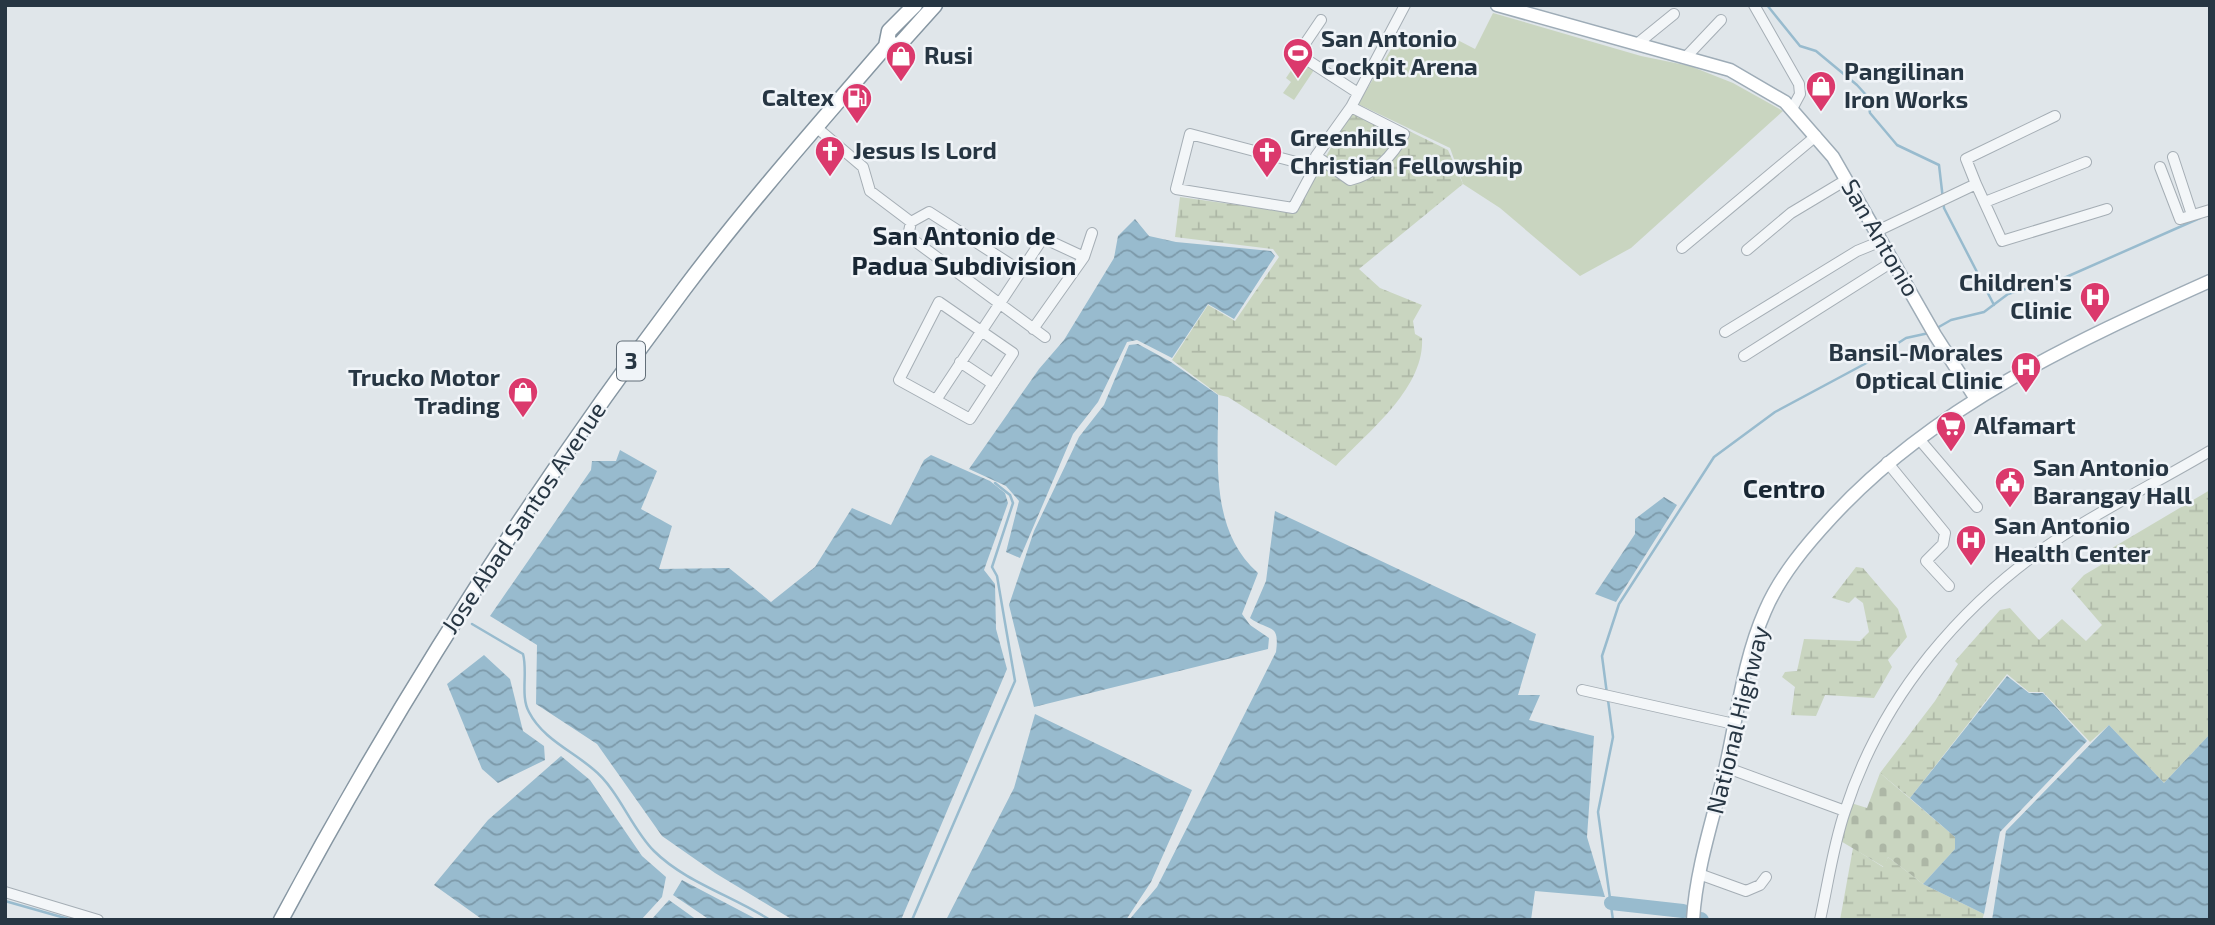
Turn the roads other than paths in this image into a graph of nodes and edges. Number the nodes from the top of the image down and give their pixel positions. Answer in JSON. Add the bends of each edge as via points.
{"nodes":[{"id":1,"x":915,"y":5,"type":"edge"},
{"id":2,"x":935,"y":5,"type":"edge"},
{"id":3,"x":1405,"y":5,"type":"edge"},
{"id":4,"x":1497,"y":5,"type":"edge"},
{"id":5,"x":1754,"y":5,"type":"edge"},
{"id":6,"x":1674,"y":14,"type":"dead end"},
{"id":7,"x":1321,"y":20,"type":"dead end"},
{"id":8,"x":1721,"y":20,"type":"dead end"},
{"id":9,"x":1637,"y":44,"type":"junction"},
{"id":10,"x":886,"y":46,"type":"junction"},
{"id":11,"x":1685,"y":58,"type":"junction"},
{"id":12,"x":1358,"y":93,"type":"junction"},
{"id":13,"x":1351,"y":107,"type":"junction"},
{"id":14,"x":1792,"y":109,"type":"junction"},
{"id":15,"x":2055,"y":116,"type":"dead end"},
{"id":16,"x":816,"y":127,"type":"junction"},
{"id":17,"x":1816,"y":136,"type":"junction"},
{"id":18,"x":2173,"y":157,"type":"dead end"},
{"id":19,"x":1315,"y":162,"type":"junction"},
{"id":20,"x":2086,"y":162,"type":"dead end"},
{"id":21,"x":2160,"y":167,"type":"dead end"},
{"id":22,"x":1846,"y":180,"type":"junction"},
{"id":23,"x":1976,"y":184,"type":"junction"},
{"id":24,"x":1985,"y":202,"type":"junction"},
{"id":25,"x":2107,"y":209,"type":"dead end"},
{"id":26,"x":2210,"y":209,"type":"edge"},
{"id":27,"x":2192,"y":215,"type":"junction"},
{"id":28,"x":911,"y":222,"type":"junction"},
{"id":29,"x":1091,"y":233,"type":"dead end"},
{"id":30,"x":1877,"y":237,"type":"junction"},
{"id":31,"x":1682,"y":248,"type":"dead end"},
{"id":32,"x":1747,"y":250,"type":"dead end"},
{"id":33,"x":1084,"y":257,"type":"junction"},
{"id":34,"x":1892,"y":262,"type":"junction"},
{"id":35,"x":1021,"y":271,"type":"junction"},
{"id":36,"x":2210,"y":281,"type":"edge"},
{"id":37,"x":999,"y":305,"type":"junction"},
{"id":38,"x":1033,"y":329,"type":"junction"},
{"id":39,"x":981,"y":331,"type":"junction"},
{"id":40,"x":1726,"y":332,"type":"dead end"},
{"id":41,"x":1045,"y":337,"type":"dead end"},
{"id":42,"x":1744,"y":356,"type":"dead end"},
{"id":43,"x":960,"y":362,"type":"junction"},
{"id":44,"x":993,"y":384,"type":"junction"},
{"id":45,"x":1976,"y":399,"type":"junction"},
{"id":46,"x":936,"y":400,"type":"junction"},
{"id":47,"x":1919,"y":439,"type":"junction"},
{"id":48,"x":2210,"y":451,"type":"edge"},
{"id":49,"x":1887,"y":462,"type":"junction"},
{"id":50,"x":1977,"y":507,"type":"dead end"},
{"id":51,"x":1949,"y":586,"type":"dead end"},
{"id":52,"x":1582,"y":690,"type":"dead end"},
{"id":53,"x":1734,"y":724,"type":"junction"},
{"id":54,"x":1725,"y":767,"type":"junction"},
{"id":55,"x":1845,"y":811,"type":"junction"},
{"id":56,"x":1699,"y":874,"type":"junction"},
{"id":57,"x":1766,"y":877,"type":"dead end"},
{"id":58,"x":5,"y":892,"type":"edge"},
{"id":59,"x":99,"y":920,"type":"edge"},
{"id":60,"x":281,"y":920,"type":"edge"},
{"id":61,"x":1693,"y":920,"type":"edge"},
{"id":62,"x":1820,"y":920,"type":"edge"}],
"edges":[{"from":1,"to":10,"type":"highway","name":"Jose Abad Santos Avenue","number":"3","via":[[889,31]]},
{"from":2,"to":10,"type":"highway","name":"Jose Abad Santos Avenue","number":"3","via":[[900,44]]},
{"from":3,"to":12,"type":"street"},
{"from":4,"to":9,"type":"main road","name":"San Antonio"},
{"from":5,"to":14,"type":"street","via":[[1799,84],[1800,94]]},
{"from":6,"to":9,"type":"street"},
{"from":7,"to":12,"type":"street","via":[[1301,56]]},
{"from":8,"to":11,"type":"street"},
{"from":9,"to":11,"type":"main road","name":"San Antonio"},
{"from":10,"to":16,"type":"highway","name":"Jose Abad Santos Avenue","number":"3"},
{"from":11,"to":14,"type":"main road","name":"San Antonio","via":[[1740,74]]},
{"from":12,"to":13,"type":"street"},
{"from":13,"to":19,"type":"street"},
{"from":13,"to":19,"type":"street","via":[[1404,134],[1398,145],[1366,177],[1350,180]]},
{"from":14,"to":17,"type":"main road","name":"San Antonio"},
{"from":15,"to":23,"type":"street","via":[[1966,159]]},
{"from":16,"to":28,"type":"street","via":[[863,167],[870,191]]},
{"from":16,"to":60,"type":"highway","name":"Jose Abad Santos Avenue","number":"3","via":[[685,286],[572,443],[405,698]]},
{"from":17,"to":22,"type":"main road","name":"San Antonio"},
{"from":17,"to":31,"type":"street"},
{"from":18,"to":27,"type":"street"},
{"from":19,"to":19,"type":"street","via":[[1293,208],[1176,189],[1190,134]]},
{"from":20,"to":24,"type":"street"},
{"from":21,"to":27,"type":"street","via":[[2180,219]]},
{"from":22,"to":30,"type":"main road","name":"San Antonio"},
{"from":22,"to":32,"type":"street","via":[[1791,213]]},
{"from":23,"to":24,"type":"street"},
{"from":23,"to":30,"type":"street"},
{"from":24,"to":25,"type":"street","via":[[2002,241]]},
{"from":26,"to":27,"type":"street"},
{"from":28,"to":35,"type":"street","via":[[929,212]]},
{"from":28,"to":37,"type":"street","via":[[908,236]]},
{"from":29,"to":33,"type":"street"},
{"from":30,"to":34,"type":"main road","name":"San Antonio"},
{"from":30,"to":40,"type":"street"},
{"from":33,"to":35,"type":"street","via":[[1043,238]]},
{"from":33,"to":38,"type":"street"},
{"from":34,"to":42,"type":"street"},
{"from":34,"to":45,"type":"main road","name":"San Antonio"},
{"from":35,"to":37,"type":"street"},
{"from":36,"to":45,"type":"main road","name":"National Highway"},
{"from":37,"to":38,"type":"street"},
{"from":37,"to":39,"type":"street"},
{"from":38,"to":41,"type":"street"},
{"from":39,"to":43,"type":"street"},
{"from":39,"to":44,"type":"street","via":[[1013,353]]},
{"from":39,"to":46,"type":"street","via":[[939,302],[899,380]]},
{"from":43,"to":44,"type":"street"},
{"from":43,"to":46,"type":"street"},
{"from":44,"to":46,"type":"street","via":[[970,419]]},
{"from":45,"to":47,"type":"main road","name":"National Highway"},
{"from":47,"to":49,"type":"main road","name":"National Highway"},
{"from":47,"to":50,"type":"street"},
{"from":48,"to":55,"type":"street","via":[[2062,537],[1979,599],[1922,662],[1877,734]]},
{"from":49,"to":51,"type":"street","via":[[1945,533],[1943,544],[1926,561]]},
{"from":49,"to":53,"type":"main road","name":"National Highway","via":[[1801,550],[1765,611]]},
{"from":52,"to":53,"type":"street"},
{"from":53,"to":54,"type":"main road","name":"National Highway"},
{"from":54,"to":55,"type":"street"},
{"from":54,"to":56,"type":"main road","name":"National Highway"},
{"from":55,"to":62,"type":"street"},
{"from":56,"to":57,"type":"street","via":[[1746,891]]},
{"from":56,"to":61,"type":"main road","name":"National Highway"},
{"from":58,"to":59,"type":"street"}]}
